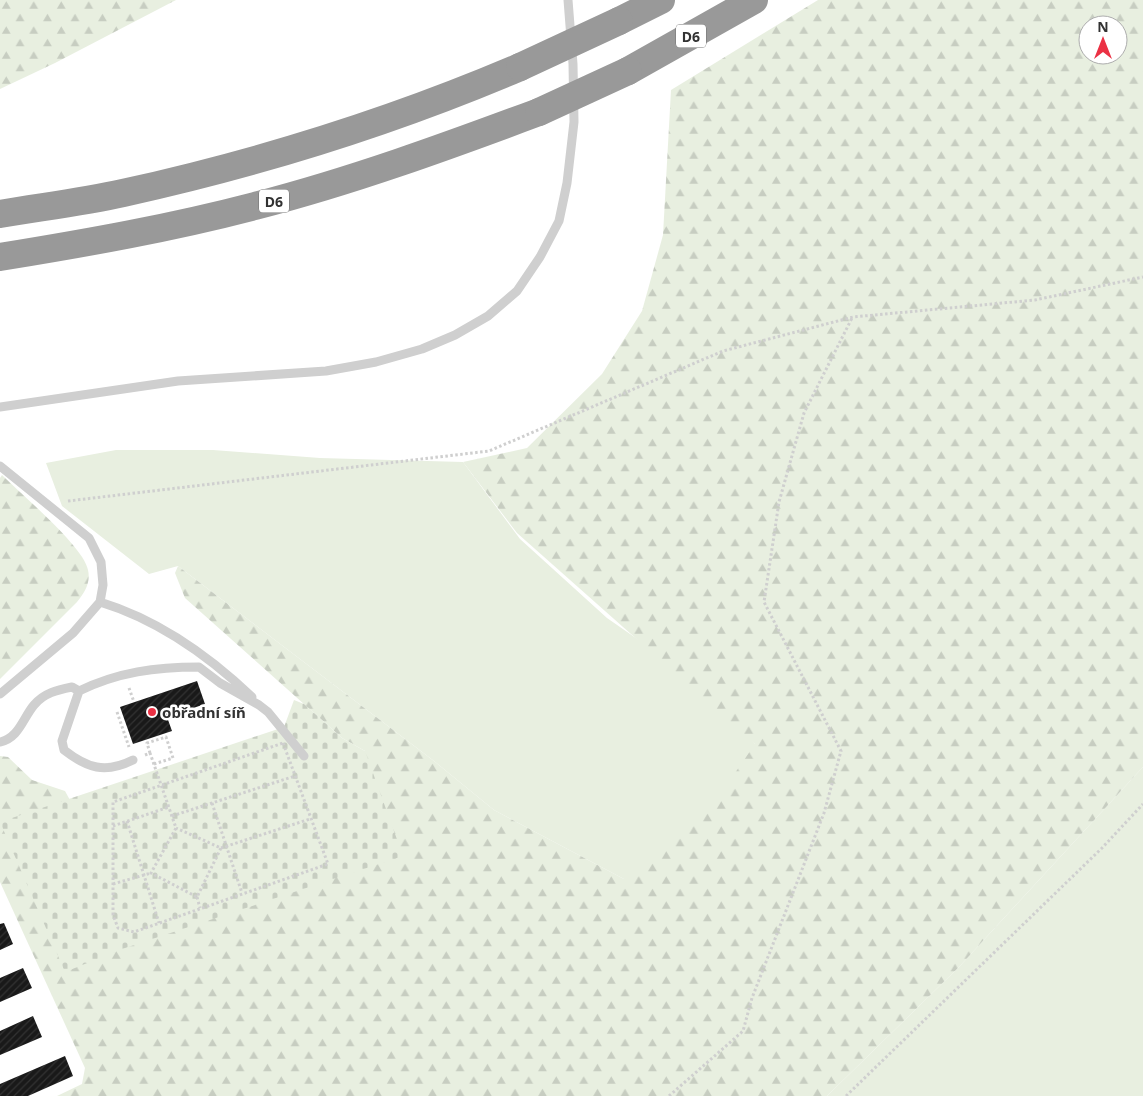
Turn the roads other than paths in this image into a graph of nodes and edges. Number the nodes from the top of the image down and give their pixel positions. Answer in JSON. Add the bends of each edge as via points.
{"nodes":[{"id":1,"x":568,"y":0,"type":"edge"},
{"id":2,"x":661,"y":0,"type":"edge"},
{"id":3,"x":754,"y":0,"type":"edge"},
{"id":4,"x":0,"y":214,"type":"edge"},
{"id":5,"x":0,"y":257,"type":"edge"},
{"id":6,"x":0,"y":408,"type":"edge"},
{"id":7,"x":0,"y":466,"type":"edge"},
{"id":8,"x":100,"y":602,"type":"junction"},
{"id":9,"x":80,"y":691,"type":"junction"},
{"id":10,"x":0,"y":694,"type":"edge"},
{"id":11,"x":259,"y":705,"type":"junction"},
{"id":12,"x":0,"y":742,"type":"edge"},
{"id":13,"x":304,"y":756,"type":"dead end"},
{"id":14,"x":133,"y":760,"type":"road end"}],
"edges":[{"from":1,"to":6,"type":"lane","via":[[574,122],[567,183],[558,221],[517,291],[488,316],[447,339],[376,362],[326,371],[178,381]]},
{"from":2,"to":4,"type":"highway","bridge":true,"via":[[520,67],[347,133],[241,165],[122,194]]},
{"from":3,"to":5,"type":"highway","number":"D6","bridge":true,"via":[[628,71],[539,112],[423,155],[255,206],[138,234]]},
{"from":7,"to":8,"type":"lane","via":[[89,538],[101,562],[103,585]]},
{"from":8,"to":10,"type":"lane","via":[[74,633]]},
{"from":8,"to":11,"type":"lane","via":[[128,610],[188,644],[220,666]]},
{"from":9,"to":11,"type":"lane","via":[[103,679],[136,671],[199,667]]},
{"from":9,"to":12,"type":"lane","via":[[72,687],[53,690],[34,704],[15,734]]},
{"from":9,"to":14,"type":"lane","via":[[62,741],[64,750],[83,765],[96,767],[111,767]]},
{"from":11,"to":13,"type":"lane"}]}
